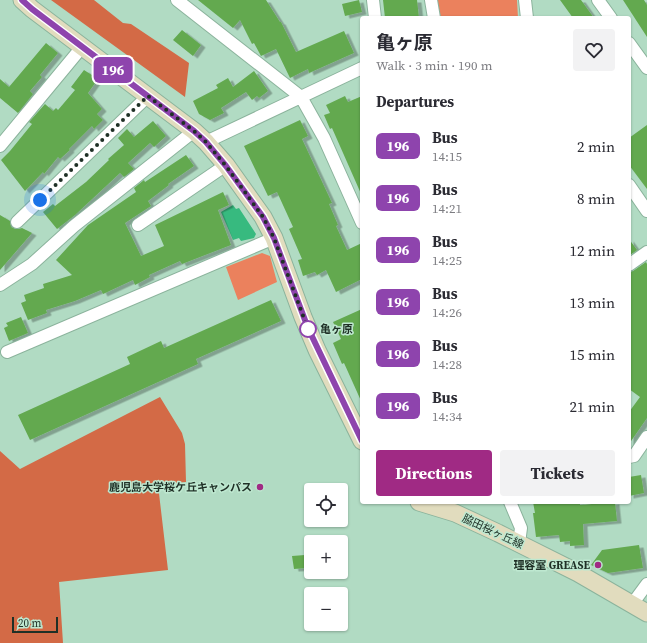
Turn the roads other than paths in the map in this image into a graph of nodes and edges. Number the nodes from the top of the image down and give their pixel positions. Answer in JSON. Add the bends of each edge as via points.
{"nodes":[{"id":1,"x":22,"y":0,"type":"edge"},
{"id":2,"x":177,"y":0,"type":"edge"},
{"id":3,"x":373,"y":0,"type":"edge"},
{"id":4,"x":431,"y":0,"type":"edge"},
{"id":5,"x":525,"y":0,"type":"edge"},
{"id":6,"x":598,"y":0,"type":"edge"},
{"id":7,"x":375,"y":16,"type":"edge"},
{"id":8,"x":434,"y":16,"type":"edge"},
{"id":9,"x":527,"y":16,"type":"edge"},
{"id":10,"x":610,"y":16,"type":"edge"},
{"id":11,"x":631,"y":46,"type":"edge"},
{"id":12,"x":82,"y":47,"type":"junction"},
{"id":13,"x":647,"y":68,"type":"edge"},
{"id":14,"x":360,"y":69,"type":"edge"},
{"id":15,"x":148,"y":96,"type":"junction"},
{"id":16,"x":301,"y":97,"type":"junction"},
{"id":17,"x":200,"y":136,"type":"junction"},
{"id":18,"x":0,"y":146,"type":"edge"},
{"id":19,"x":226,"y":166,"type":"junction"},
{"id":20,"x":631,"y":188,"type":"edge"},
{"id":21,"x":647,"y":211,"type":"edge"},
{"id":22,"x":360,"y":219,"type":"edge"},
{"id":23,"x":17,"y":222,"type":"dead end"},
{"id":24,"x":138,"y":225,"type":"dead end"},
{"id":25,"x":274,"y":238,"type":"junction"},
{"id":26,"x":647,"y":252,"type":"edge"},
{"id":27,"x":631,"y":264,"type":"edge"},
{"id":28,"x":0,"y":285,"type":"edge"},
{"id":29,"x":7,"y":352,"type":"dead end"},
{"id":30,"x":360,"y":437,"type":"edge"},
{"id":31,"x":647,"y":437,"type":"edge"},
{"id":32,"x":631,"y":457,"type":"edge"},
{"id":33,"x":426,"y":504,"type":"edge"},
{"id":34,"x":511,"y":504,"type":"edge"},
{"id":35,"x":519,"y":543,"type":"junction"},
{"id":36,"x":647,"y":584,"type":"edge"},
{"id":37,"x":640,"y":608,"type":"edge"}],
"edges":[{"from":1,"to":12,"type":"street"},
{"from":2,"to":16,"type":"street"},
{"from":3,"to":7,"type":"street"},
{"from":4,"to":8,"type":"street"},
{"from":5,"to":9,"type":"street"},
{"from":6,"to":10,"type":"street"},
{"from":11,"to":13,"type":"street"},
{"from":12,"to":15,"type":"street"},
{"from":12,"to":18,"type":"street"},
{"from":14,"to":16,"type":"street"},
{"from":15,"to":17,"type":"street"},
{"from":15,"to":23,"type":"street"},
{"from":16,"to":17,"type":"street"},
{"from":16,"to":22,"type":"street","via":[[324,138]]},
{"from":17,"to":19,"type":"street"},
{"from":17,"to":28,"type":"street","via":[[74,226],[32,264]]},
{"from":19,"to":24,"type":"street"},
{"from":19,"to":25,"type":"street","via":[[263,217]]},
{"from":20,"to":21,"type":"street"},
{"from":25,"to":29,"type":"street"},
{"from":25,"to":30,"type":"street","via":[[303,317]]},
{"from":26,"to":27,"type":"street"},
{"from":31,"to":32,"type":"street"},
{"from":33,"to":35,"type":"street","name":"脇田桜ヶ丘線","via":[[455,513]]},
{"from":34,"to":35,"type":"street","via":[[521,528]]},
{"from":35,"to":37,"type":"street","name":"脇田桜ヶ丘線"},
{"from":36,"to":37,"type":"street"}]}
